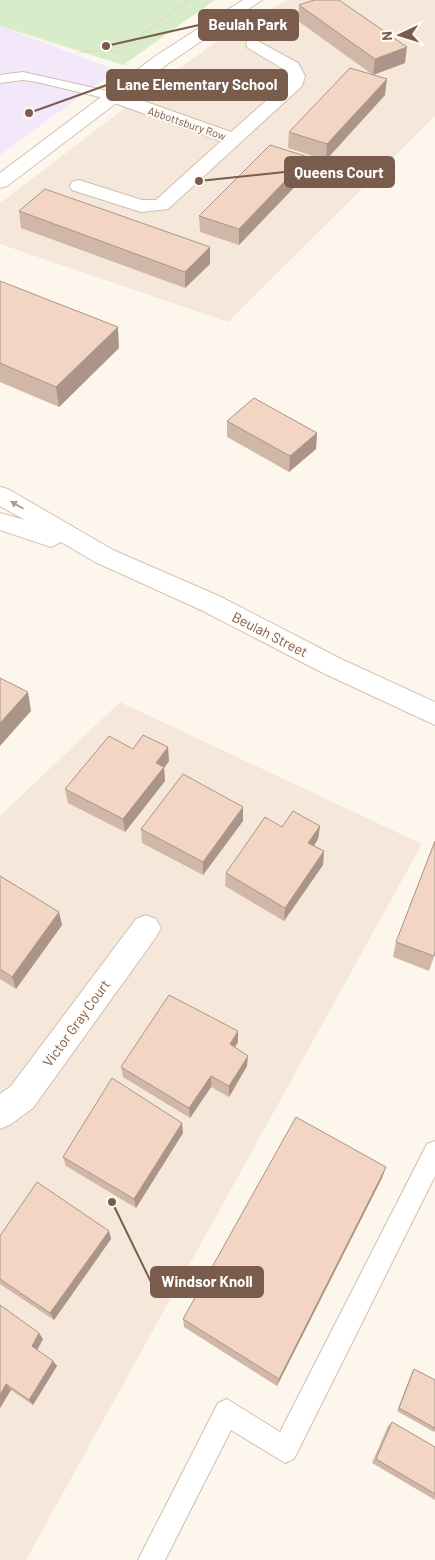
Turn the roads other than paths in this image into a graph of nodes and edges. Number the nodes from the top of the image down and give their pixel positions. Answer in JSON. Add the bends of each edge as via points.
{"nodes":[{"id":1,"x":254,"y":0,"type":"edge"},
{"id":2,"x":254,"y":44,"type":"dead end"},
{"id":3,"x":0,"y":79,"type":"edge"},
{"id":4,"x":112,"y":96,"type":"junction"},
{"id":5,"x":234,"y":139,"type":"junction"},
{"id":6,"x":0,"y":182,"type":"edge"},
{"id":7,"x":79,"y":186,"type":"dead end"},
{"id":8,"x":0,"y":495,"type":"edge"},
{"id":9,"x":0,"y":521,"type":"edge"},
{"id":10,"x":104,"y":556,"type":"junction"},
{"id":11,"x":435,"y":714,"type":"edge"},
{"id":12,"x":146,"y":928,"type":"dead end"},
{"id":13,"x":0,"y":1112,"type":"edge"},
{"id":14,"x":435,"y":1152,"type":"edge"},
{"id":15,"x":151,"y":1560,"type":"edge"}],
"edges":[{"from":1,"to":4,"type":"street"},
{"from":2,"to":5,"type":"street","name":"Abbottsbury Row","via":[[292,67],[296,76],[293,86]]},
{"from":3,"to":4,"type":"lane","via":[[37,78]]},
{"from":4,"to":5,"type":"street","name":"Abbottsbury Row"},
{"from":4,"to":6,"type":"street"},
{"from":5,"to":7,"type":"street","name":"Abbottsbury Row","via":[[161,205],[141,206]]},
{"from":10,"to":8,"type":"street","name":"Beulah Street","one_way":true},
{"from":9,"to":10,"type":"street","name":"Beulah Street"},
{"from":10,"to":11,"type":"street","name":"Beulah Street","via":[[210,603],[332,666]]},
{"from":12,"to":13,"type":"street","name":"Victor Gray Court","via":[[22,1097]]},
{"from":14,"to":15,"type":"lane","via":[[284,1450],[227,1412]]}]}
